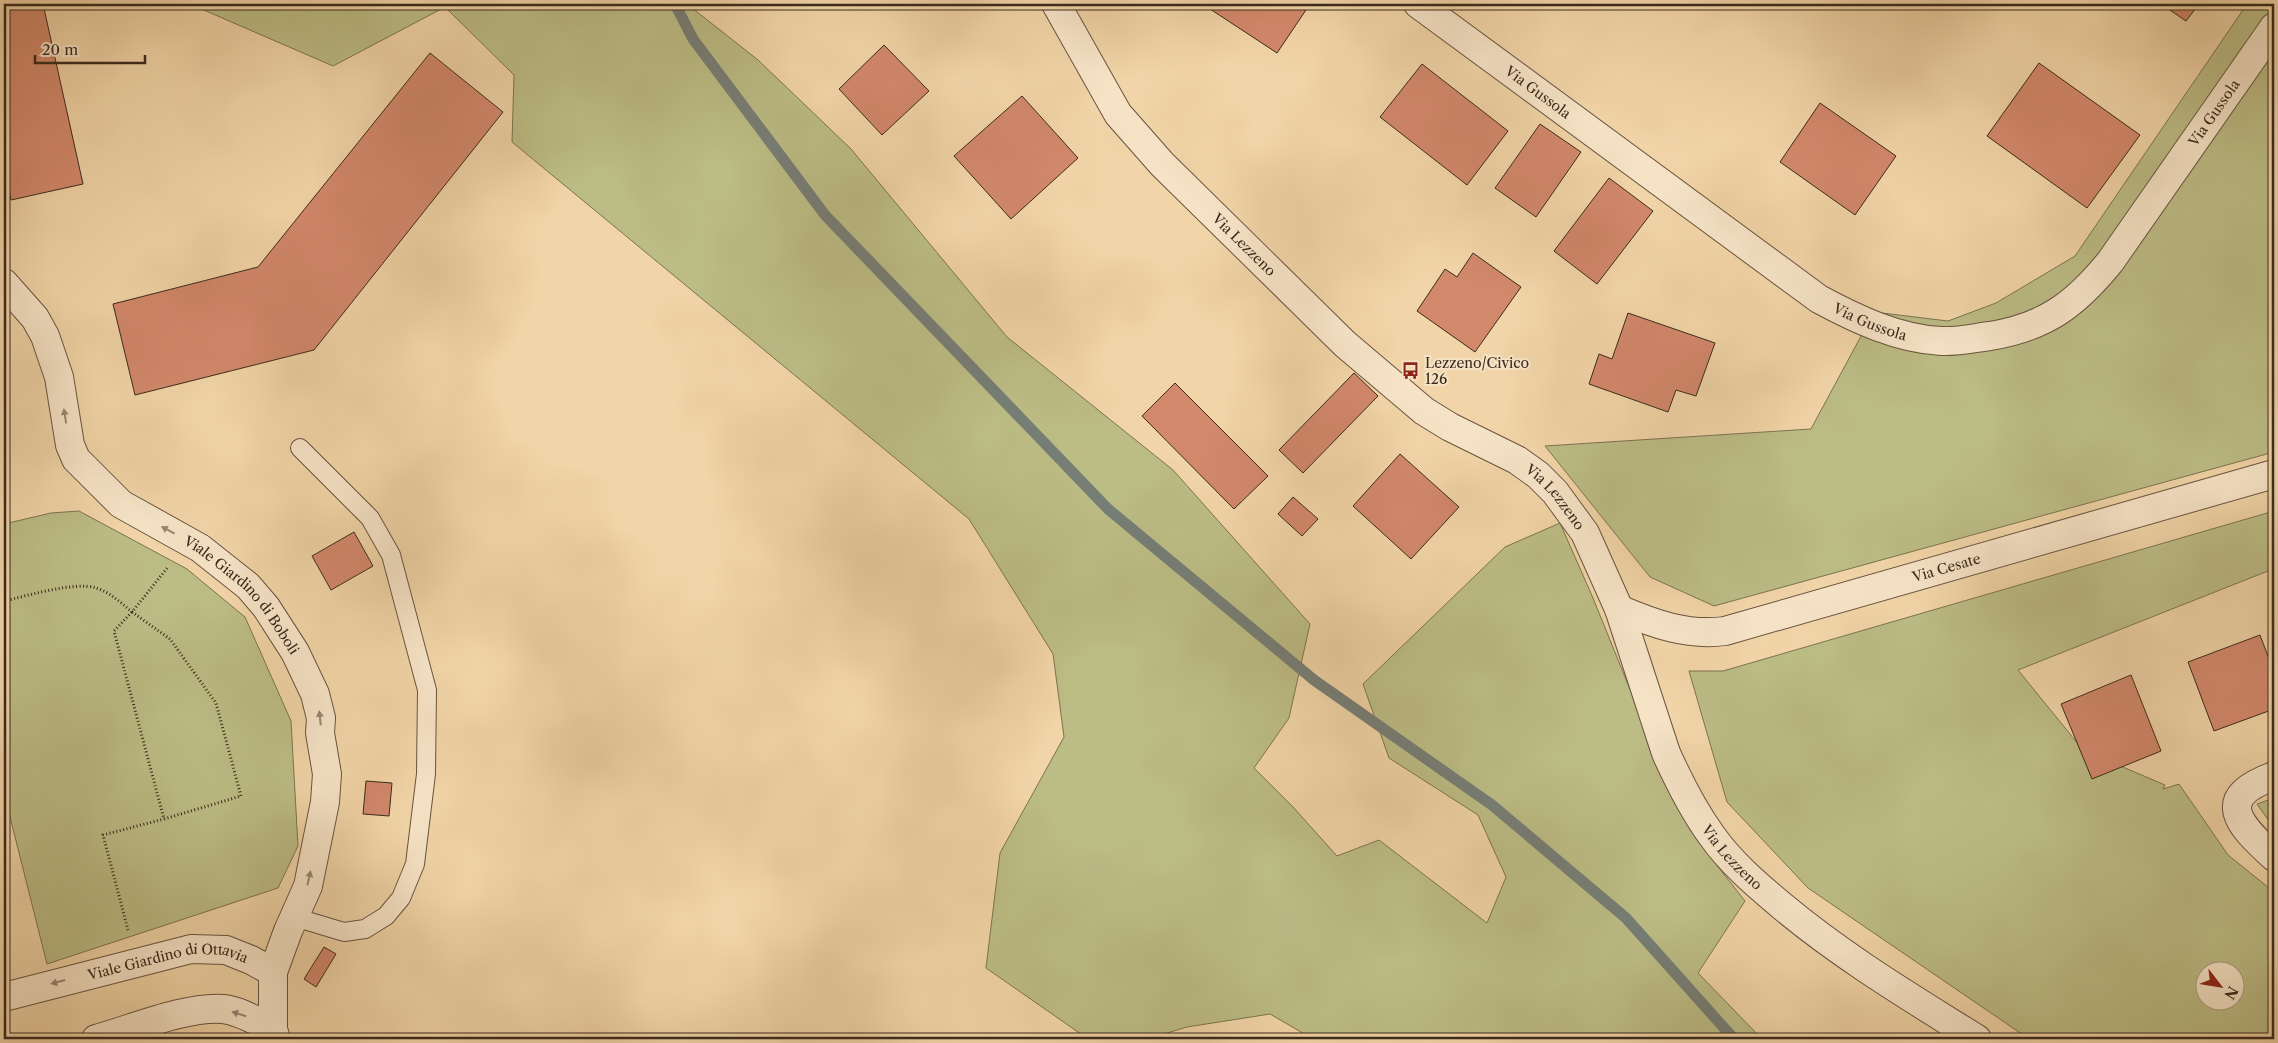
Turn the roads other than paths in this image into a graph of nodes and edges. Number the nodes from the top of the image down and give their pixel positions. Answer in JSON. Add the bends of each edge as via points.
{"nodes":[{"id":1,"x":1056,"y":4,"type":"edge"},
{"id":2,"x":1418,"y":4,"type":"edge"},
{"id":3,"x":2274,"y":27,"type":"edge"},
{"id":4,"x":4,"y":283,"type":"edge"},
{"id":5,"x":300,"y":448,"type":"dead end"},
{"id":6,"x":2274,"y":474,"type":"edge"},
{"id":7,"x":1619,"y":609,"type":"junction"},
{"id":8,"x":2274,"y":776,"type":"edge"},
{"id":9,"x":2274,"y":857,"type":"edge"},
{"id":10,"x":294,"y":917,"type":"junction"},
{"id":11,"x":273,"y":972,"type":"junction"},
{"id":12,"x":4,"y":997,"type":"edge"},
{"id":13,"x":275,"y":1034,"type":"edge"},
{"id":14,"x":96,"y":1039,"type":"edge"},
{"id":15,"x":1976,"y":1039,"type":"edge"}],
"edges":[{"from":1,"to":7,"type":"street","name":"Via Lezzeno","via":[[1118,114],[1162,164],[1345,344],[1424,411],[1517,460],[1555,492],[1585,534]]},
{"from":2,"to":3,"type":"street","name":"Via Gussola","via":[[1819,300],[1897,333],[1940,341],[2025,328],[2044,320],[2087,290],[2110,262]]},
{"from":10,"to":4,"type":"street","name":"Viale Giardino di Boboli","one_way":true,"via":[[308,886],[323,816],[327,774],[320,733],[321,718],[306,673],[266,607],[248,586],[200,548],[121,504],[76,459],[59,377],[48,343],[35,318]]},
{"from":5,"to":10,"type":"lane","via":[[370,518],[391,555],[427,690],[426,774],[415,864],[401,898],[386,916],[365,929],[344,932]]},
{"from":6,"to":7,"type":"street","name":"Via Cesate","via":[[1725,631],[1680,631]]},
{"from":7,"to":15,"type":"street","name":"Via Lezzeno","via":[[1666,753],[1686,796],[1713,838],[1760,886],[1805,925],[1858,964]]},
{"from":8,"to":9,"type":"street","via":[[2252,784],[2238,800],[2237,806],[2239,819]]},
{"from":10,"to":11,"type":"street","name":"Viale Giardino di Boboli"},
{"from":11,"to":12,"type":"street","name":"Viale Giardino di Ottavia","one_way":true,"via":[[226,950],[191,950]]},
{"from":11,"to":13,"type":"street"},
{"from":13,"to":14,"type":"street","one_way":true,"via":[[246,1016],[225,1009],[182,1014]]}]}
